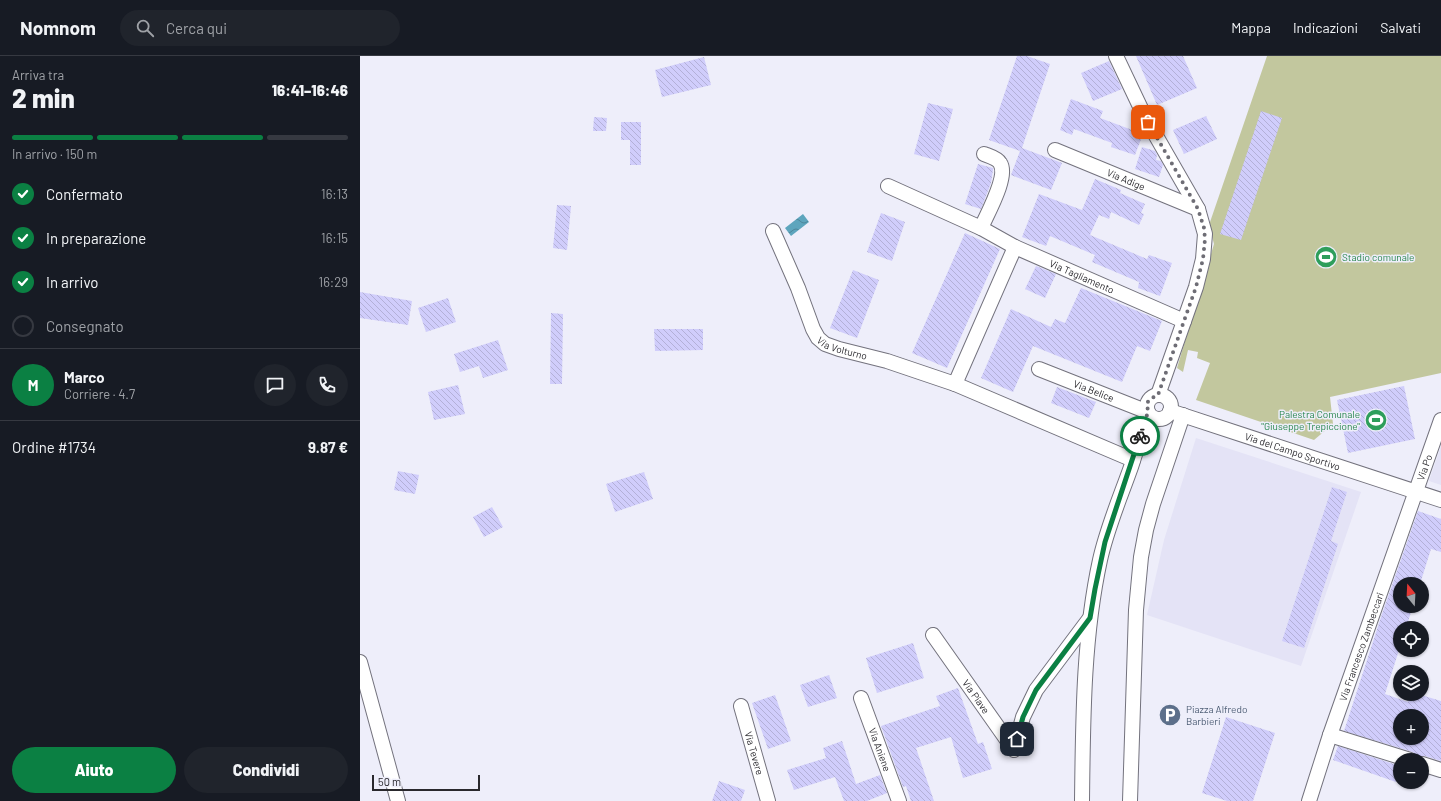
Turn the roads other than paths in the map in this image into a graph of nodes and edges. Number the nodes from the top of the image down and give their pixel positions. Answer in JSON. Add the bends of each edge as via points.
{"nodes":[{"id":1,"x":1116,"y":56,"type":"edge"},
{"id":2,"x":1055,"y":150,"type":"dead end"},
{"id":3,"x":984,"y":154,"type":"dead end"},
{"id":4,"x":888,"y":186,"type":"dead end"},
{"id":5,"x":1198,"y":209,"type":"junction"},
{"id":6,"x":981,"y":228,"type":"junction"},
{"id":7,"x":773,"y":231,"type":"dead end"},
{"id":8,"x":1015,"y":247,"type":"junction"},
{"id":9,"x":1184,"y":321,"type":"junction"},
{"id":10,"x":1039,"y":369,"type":"dead end"},
{"id":11,"x":955,"y":384,"type":"junction"},
{"id":12,"x":1158,"y":395,"type":"junction"},
{"id":13,"x":1148,"y":412,"type":"junction"},
{"id":14,"x":1177,"y":413,"type":"junction"},
{"id":15,"x":1441,"y":420,"type":"edge"},
{"id":16,"x":1133,"y":460,"type":"junction"},
{"id":17,"x":1415,"y":492,"type":"junction"},
{"id":18,"x":1441,"y":500,"type":"edge"},
{"id":19,"x":1090,"y":618,"type":"junction"},
{"id":20,"x":932,"y":635,"type":"dead end"},
{"id":21,"x":360,"y":662,"type":"edge"},
{"id":22,"x":862,"y":698,"type":"dead end"},
{"id":23,"x":741,"y":706,"type":"dead end"},
{"id":24,"x":1330,"y":734,"type":"junction"},
{"id":25,"x":1393,"y":754,"type":"edge"},
{"id":26,"x":1429,"y":766,"type":"edge"},
{"id":27,"x":1441,"y":770,"type":"edge"},
{"id":28,"x":398,"y":801,"type":"edge"},
{"id":29,"x":768,"y":801,"type":"edge"},
{"id":30,"x":899,"y":801,"type":"edge"},
{"id":31,"x":1082,"y":801,"type":"edge"},
{"id":32,"x":1130,"y":801,"type":"edge"},
{"id":33,"x":1309,"y":801,"type":"edge"}],
"edges":[{"from":1,"to":5,"type":"street","via":[[1147,120]]},
{"from":2,"to":5,"type":"street","name":"Via Adige"},
{"from":3,"to":6,"type":"street","via":[[998,161],[1003,172]]},
{"from":4,"to":6,"type":"street","name":"Via Tagliamento"},
{"from":5,"to":9,"type":"street","via":[[1205,234],[1204,252],[1196,287]]},
{"from":6,"to":8,"type":"street","name":"Via Tagliamento"},
{"from":7,"to":11,"type":"street","name":"Via Volturno","via":[[813,329],[821,341],[829,347],[892,362]]},
{"from":8,"to":9,"type":"street","name":"Via Tagliamento"},
{"from":8,"to":11,"type":"street"},
{"from":9,"to":12,"type":"street"},
{"from":10,"to":13,"type":"street","name":"Via Belice"},
{"from":11,"to":16,"type":"street","name":"Via Volturno"},
{"from":12,"to":13,"type":"street","via":[[1147,403]]},
{"from":12,"to":14,"type":"street","via":[[1166,397]]},
{"from":13,"to":14,"type":"street","name":"Via Belice","via":[[1153,418],[1160,419]]},
{"from":13,"to":16,"type":"street"},
{"from":14,"to":17,"type":"street","name":"Via del Campo Sportivo"},
{"from":14,"to":32,"type":"street","via":[[1141,557],[1136,610]]},
{"from":15,"to":17,"type":"street","name":"Via Po"},
{"from":16,"to":19,"type":"street","via":[[1106,538]]},
{"from":17,"to":18,"type":"street","name":"Via del Campo Sportivo"},
{"from":17,"to":24,"type":"street","name":"Via Francesco Zambeccari"},
{"from":19,"to":20,"type":"street","name":"Via Piave","via":[[1036,690],[1023,717],[1014,750]]},
{"from":19,"to":31,"type":"street"},
{"from":21,"to":28,"type":"street"},
{"from":22,"to":30,"type":"street","name":"Via Aniene"},
{"from":23,"to":29,"type":"street","name":"Via Tevere"},
{"from":24,"to":25,"type":"street"},
{"from":24,"to":33,"type":"street","name":"Via Francesco Zambeccari"},
{"from":26,"to":27,"type":"street"}]}
